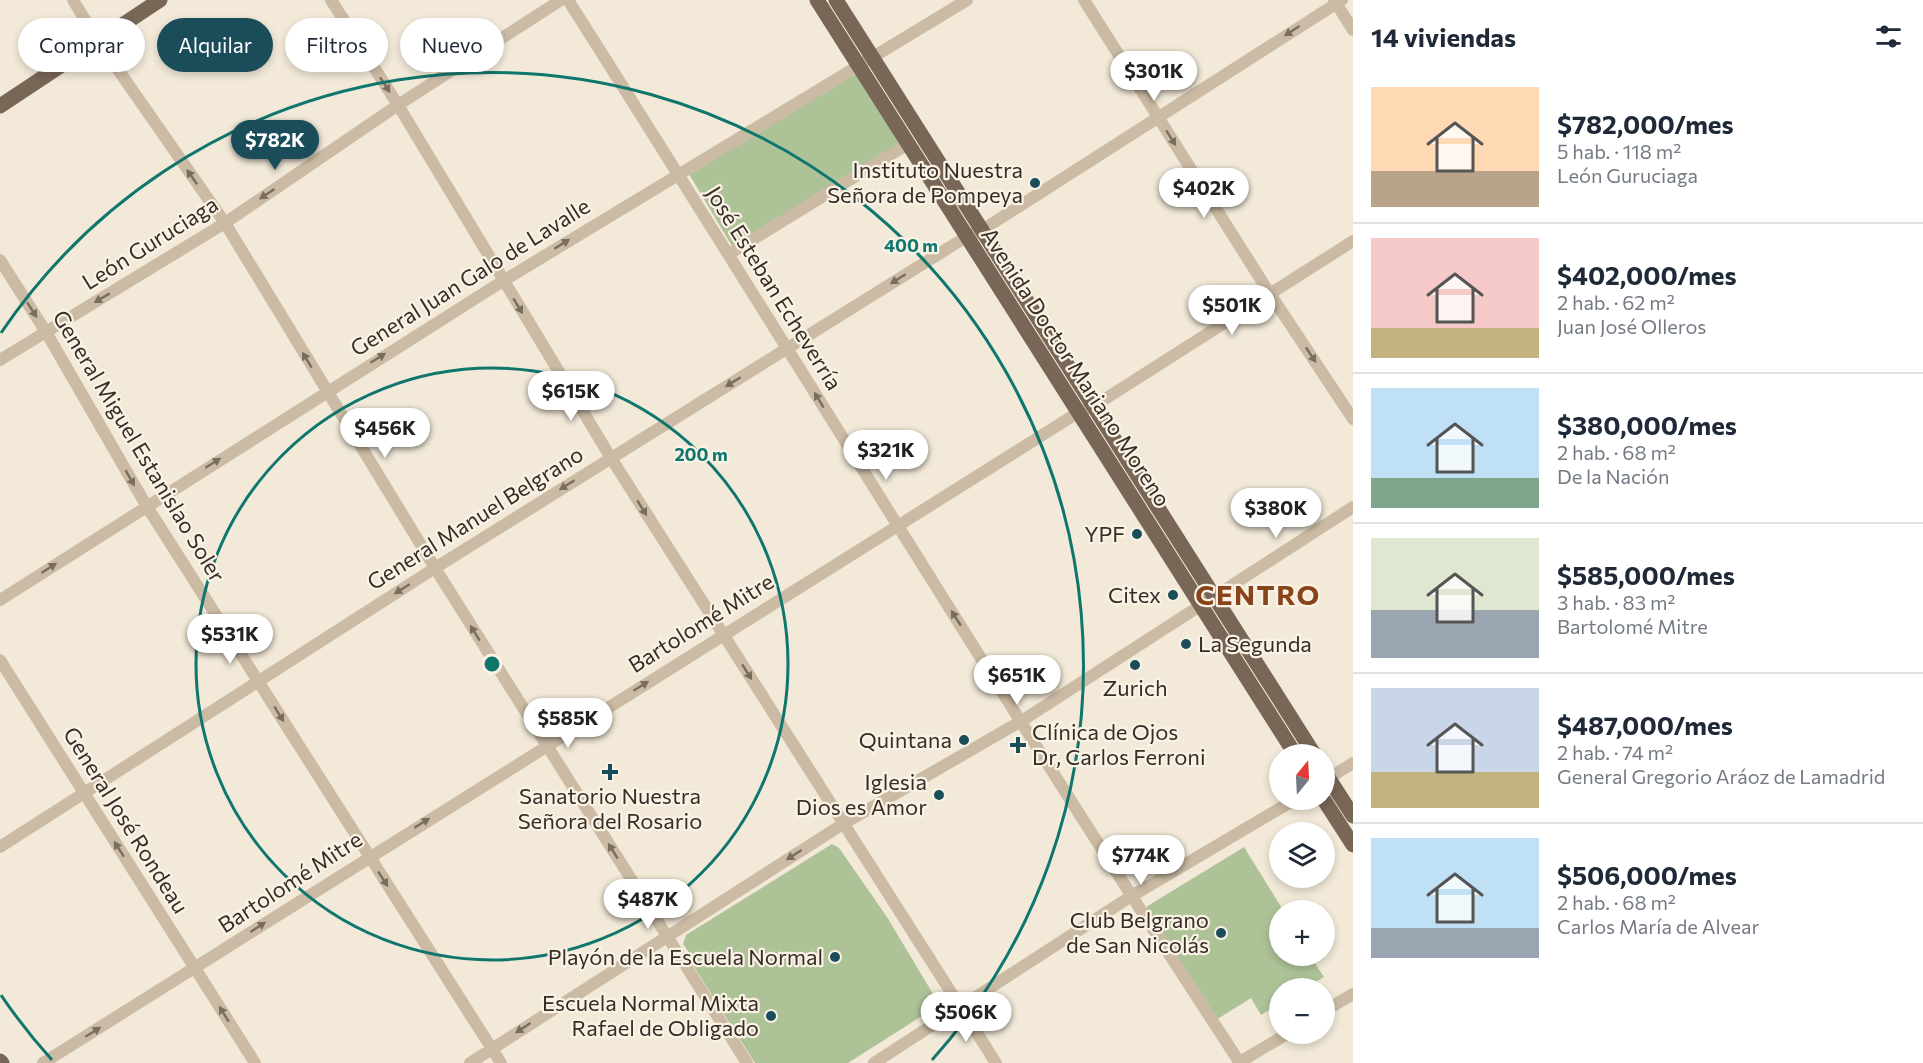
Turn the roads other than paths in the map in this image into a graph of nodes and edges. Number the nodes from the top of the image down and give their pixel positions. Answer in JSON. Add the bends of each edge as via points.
{"nodes":[{"id":1,"x":73,"y":0,"type":"edge"},
{"id":2,"x":160,"y":0,"type":"edge"},
{"id":3,"x":331,"y":0,"type":"edge"},
{"id":4,"x":561,"y":0,"type":"edge"},
{"id":5,"x":568,"y":0,"type":"edge"},
{"id":6,"x":817,"y":0,"type":"edge"},
{"id":7,"x":836,"y":0,"type":"edge"},
{"id":8,"x":967,"y":0,"type":"edge"},
{"id":9,"x":1084,"y":0,"type":"edge"},
{"id":10,"x":1337,"y":1,"type":"edge"},
{"id":11,"x":84,"y":18,"type":"edge"},
{"id":12,"x":133,"y":18,"type":"edge"},
{"id":13,"x":1353,"y":30,"type":"edge"},
{"id":14,"x":872,"y":56,"type":"junction"},
{"id":15,"x":860,"y":66,"type":"junction"},
{"id":16,"x":51,"y":72,"type":"edge"},
{"id":17,"x":120,"y":72,"type":"edge"},
{"id":18,"x":398,"y":105,"type":"junction"},
{"id":19,"x":0,"y":106,"type":"edge"},
{"id":20,"x":1158,"y":117,"type":"junction"},
{"id":21,"x":909,"y":144,"type":"junction"},
{"id":22,"x":678,"y":172,"type":"junction"},
{"id":23,"x":225,"y":223,"type":"junction"},
{"id":24,"x":982,"y":230,"type":"junction"},
{"id":25,"x":966,"y":237,"type":"junction"},
{"id":26,"x":1353,"y":241,"type":"edge"},
{"id":27,"x":729,"y":254,"type":"junction"},
{"id":28,"x":0,"y":260,"type":"edge"},
{"id":29,"x":503,"y":280,"type":"junction"},
{"id":30,"x":1270,"y":294,"type":"junction"},
{"id":31,"x":46,"y":332,"type":"junction"},
{"id":32,"x":787,"y":348,"type":"junction"},
{"id":33,"x":0,"y":360,"type":"edge"},
{"id":34,"x":326,"y":391,"type":"junction"},
{"id":35,"x":1094,"y":406,"type":"junction"},
{"id":36,"x":1079,"y":411,"type":"junction"},
{"id":37,"x":1353,"y":419,"type":"edge"},
{"id":38,"x":611,"y":458,"type":"junction"},
{"id":39,"x":146,"y":505,"type":"junction"},
{"id":40,"x":1353,"y":507,"type":"edge"},
{"id":41,"x":896,"y":525,"type":"junction"},
{"id":42,"x":435,"y":568,"type":"junction"},
{"id":43,"x":1214,"y":596,"type":"junction"},
{"id":44,"x":0,"y":600,"type":"edge"},
{"id":45,"x":1200,"y":605,"type":"junction"},
{"id":46,"x":723,"y":634,"type":"junction"},
{"id":47,"x":0,"y":660,"type":"edge"},
{"id":48,"x":258,"y":681,"type":"junction"},
{"id":49,"x":1023,"y":720,"type":"junction"},
{"id":50,"x":1289,"y":744,"type":"edge"},
{"id":51,"x":1308,"y":744,"type":"edge"},
{"id":52,"x":546,"y":745,"type":"junction"},
{"id":53,"x":1353,"y":763,"type":"edge"},
{"id":54,"x":1335,"y":772,"type":"edge"},
{"id":55,"x":1335,"y":790,"type":"edge"},
{"id":56,"x":82,"y":792,"type":"junction"},
{"id":57,"x":1277,"y":810,"type":"edge"},
{"id":58,"x":1330,"y":810,"type":"edge"},
{"id":59,"x":1353,"y":816,"type":"edge"},
{"id":60,"x":843,"y":824,"type":"junction"},
{"id":61,"x":1353,"y":845,"type":"edge"},
{"id":62,"x":0,"y":847,"type":"edge"},
{"id":63,"x":369,"y":856,"type":"junction"},
{"id":64,"x":1131,"y":897,"type":"junction"},
{"id":65,"x":667,"y":936,"type":"junction"},
{"id":66,"x":195,"y":968,"type":"junction"},
{"id":67,"x":1353,"y":994,"type":"edge"},
{"id":68,"x":1335,"y":1005,"type":"edge"},
{"id":69,"x":961,"y":1007,"type":"junction"},
{"id":70,"x":1270,"y":1044,"type":"edge"},
{"id":71,"x":492,"y":1048,"type":"junction"},
{"id":72,"x":43,"y":1063,"type":"edge"},
{"id":73,"x":255,"y":1063,"type":"edge"},
{"id":74,"x":470,"y":1063,"type":"edge"},
{"id":75,"x":501,"y":1063,"type":"edge"},
{"id":76,"x":747,"y":1063,"type":"edge"},
{"id":77,"x":874,"y":1063,"type":"edge"},
{"id":78,"x":996,"y":1063,"type":"edge"},
{"id":79,"x":1239,"y":1063,"type":"edge"}],
"edges":[{"from":1,"to":11,"type":"street"},
{"from":2,"to":12,"type":"main road"},
{"from":3,"to":18,"type":"street","one_way":true},
{"from":4,"to":18,"type":"street","name":"León Guruciaga"},
{"from":5,"to":22,"type":"street","name":"José Esteban Echeverría"},
{"from":6,"to":15,"type":"main road","name":"Avenida Doctor Mariano Moreno"},
{"from":7,"to":14,"type":"main road","name":"Avenida Doctor Mariano Moreno"},
{"from":8,"to":14,"type":"street","name":"General Juan Galo de Lavalle"},
{"from":9,"to":20,"type":"street"},
{"from":10,"to":13,"type":"street"},
{"from":10,"to":20,"type":"street","name":"General Manuel Belgrano","one_way":true},
{"from":14,"to":15,"type":"street","name":"General Juan Galo de Lavalle"},
{"from":14,"to":24,"type":"main road","name":"Avenida Doctor Mariano Moreno"},
{"from":15,"to":21,"type":"main road","name":"Avenida Doctor Mariano Moreno"},
{"from":15,"to":22,"type":"street","name":"General Juan Galo de Lavalle"},
{"from":16,"to":19,"type":"main road"},
{"from":23,"to":17,"type":"street","one_way":true},
{"from":18,"to":23,"type":"street","name":"León Guruciaga","one_way":true},
{"from":18,"to":29,"type":"street"},
{"from":20,"to":24,"type":"street","name":"General Manuel Belgrano"},
{"from":20,"to":30,"type":"street","one_way":true},
{"from":21,"to":25,"type":"main road","name":"Avenida Doctor Mariano Moreno"},
{"from":21,"to":27,"type":"street"},
{"from":22,"to":27,"type":"street","name":"José Esteban Echeverría"},
{"from":29,"to":22,"type":"street","name":"General Juan Galo de Lavalle","one_way":true},
{"from":23,"to":31,"type":"street","name":"León Guruciaga","one_way":true},
{"from":34,"to":23,"type":"street","one_way":true},
{"from":24,"to":25,"type":"street","name":"General Manuel Belgrano"},
{"from":24,"to":35,"type":"main road","name":"Avenida Doctor Mariano Moreno"},
{"from":25,"to":32,"type":"street","name":"General Manuel Belgrano","one_way":true},
{"from":25,"to":36,"type":"main road","name":"Avenida Doctor Mariano Moreno"},
{"from":26,"to":30,"type":"street","name":"Bartolomé Mitre"},
{"from":27,"to":32,"type":"street","name":"José Esteban Echeverría"},
{"from":28,"to":31,"type":"street","name":"General Miguel Estanislao Soler","one_way":true},
{"from":34,"to":29,"type":"street","name":"General Juan Galo de Lavalle","one_way":true},
{"from":29,"to":38,"type":"street","one_way":true},
{"from":30,"to":35,"type":"street","name":"Bartolomé Mitre"},
{"from":30,"to":37,"type":"street","one_way":true},
{"from":31,"to":33,"type":"street","name":"León Guruciaga"},
{"from":31,"to":39,"type":"street","name":"General Miguel Estanislao Soler","one_way":true},
{"from":32,"to":38,"type":"street","name":"General Manuel Belgrano","one_way":true},
{"from":41,"to":32,"type":"street","name":"José Esteban Echeverría","one_way":true},
{"from":39,"to":34,"type":"street","name":"General Juan Galo de Lavalle","one_way":true},
{"from":34,"to":42,"type":"street"},
{"from":35,"to":36,"type":"street","name":"Bartolomé Mitre"},
{"from":35,"to":43,"type":"main road","name":"Avenida Doctor Mariano Moreno"},
{"from":36,"to":41,"type":"street","name":"Bartolomé Mitre"},
{"from":36,"to":45,"type":"main road","name":"Avenida Doctor Mariano Moreno"},
{"from":38,"to":42,"type":"street","name":"General Manuel Belgrano","one_way":true},
{"from":38,"to":46,"type":"street","one_way":true},
{"from":44,"to":39,"type":"street","name":"General Juan Galo de Lavalle","one_way":true},
{"from":39,"to":48,"type":"street","name":"General Miguel Estanislao Soler"},
{"from":40,"to":43,"type":"street"},
{"from":41,"to":46,"type":"street","name":"Bartolomé Mitre"},
{"from":49,"to":41,"type":"street","name":"José Esteban Echeverría","one_way":true},
{"from":42,"to":48,"type":"street","name":"General Manuel Belgrano","one_way":true},
{"from":52,"to":42,"type":"street","one_way":true},
{"from":43,"to":45,"type":"street"},
{"from":43,"to":51,"type":"main road","name":"Avenida Doctor Mariano Moreno"},
{"from":45,"to":49,"type":"street"},
{"from":45,"to":50,"type":"main road","name":"Avenida Doctor Mariano Moreno"},
{"from":52,"to":46,"type":"street","name":"Bartolomé Mitre","one_way":true},
{"from":46,"to":60,"type":"street","one_way":true},
{"from":47,"to":56,"type":"street","name":"General José Rondeau"},
{"from":48,"to":56,"type":"street","name":"General Manuel Belgrano"},
{"from":48,"to":63,"type":"street","name":"General Miguel Estanislao Soler","one_way":true},
{"from":49,"to":60,"type":"street"},
{"from":49,"to":64,"type":"street","name":"José Esteban Echeverría"},
{"from":63,"to":52,"type":"street","name":"Bartolomé Mitre","one_way":true},
{"from":65,"to":52,"type":"street","one_way":true},
{"from":53,"to":54,"type":"street"},
{"from":55,"to":59,"type":"main road"},
{"from":56,"to":62,"type":"street","name":"General Manuel Belgrano"},
{"from":66,"to":56,"type":"street","name":"General José Rondeau","one_way":true},
{"from":57,"to":64,"type":"street"},
{"from":58,"to":61,"type":"main road"},
{"from":60,"to":65,"type":"street","one_way":true},
{"from":60,"to":69,"type":"street"},
{"from":66,"to":63,"type":"street","name":"Bartolomé Mitre","one_way":true},
{"from":63,"to":71,"type":"street","name":"General Miguel Estanislao Soler","one_way":true},
{"from":64,"to":69,"type":"street"},
{"from":64,"to":79,"type":"street","name":"José Esteban Echeverría"},
{"from":65,"to":71,"type":"street","one_way":true},
{"from":65,"to":76,"type":"street"},
{"from":72,"to":66,"type":"street","name":"Bartolomé Mitre","one_way":true},
{"from":73,"to":66,"type":"street","name":"General José Rondeau","one_way":true},
{"from":67,"to":68,"type":"street"},
{"from":69,"to":77,"type":"street"},
{"from":69,"to":78,"type":"street"},
{"from":70,"to":79,"type":"street"},
{"from":71,"to":74,"type":"street"},
{"from":71,"to":75,"type":"street","name":"General Miguel Estanislao Soler"}]}
